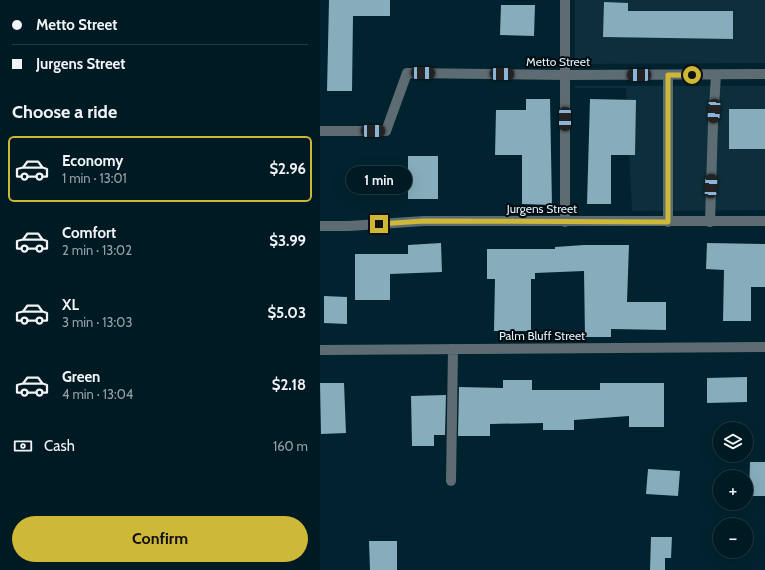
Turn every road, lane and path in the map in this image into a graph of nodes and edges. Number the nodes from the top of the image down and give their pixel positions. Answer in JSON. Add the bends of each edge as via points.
{"nodes":[{"id":1,"x":565,"y":0,"type":"edge"},
{"id":2,"x":765,"y":74,"type":"edge"},
{"id":3,"x":565,"y":75,"type":"junction"},
{"id":4,"x":668,"y":75,"type":"junction"},
{"id":5,"x":716,"y":75,"type":"junction"},
{"id":6,"x":320,"y":131,"type":"edge"},
{"id":7,"x":765,"y":221,"type":"edge"},
{"id":8,"x":565,"y":222,"type":"junction"},
{"id":9,"x":668,"y":222,"type":"junction"},
{"id":10,"x":710,"y":222,"type":"junction"},
{"id":11,"x":320,"y":226,"type":"edge"},
{"id":12,"x":765,"y":347,"type":"edge"},
{"id":13,"x":453,"y":349,"type":"junction"},
{"id":14,"x":320,"y":350,"type":"edge"},
{"id":15,"x":451,"y":481,"type":"dead end"}],
"edges":[{"from":1,"to":3,"type":"street"},
{"from":2,"to":5,"type":"street","name":"Metto Street"},
{"from":3,"to":4,"type":"street","name":"Metto Street"},
{"from":3,"to":6,"type":"street","name":"Metto Street","via":[[407,73],[386,131]]},
{"from":3,"to":8,"type":"street"},
{"from":4,"to":5,"type":"street","name":"Metto Street"},
{"from":4,"to":9,"type":"street"},
{"from":5,"to":10,"type":"street"},
{"from":7,"to":10,"type":"street","name":"Jurgens Street"},
{"from":8,"to":9,"type":"street","name":"Jurgens Street"},
{"from":8,"to":11,"type":"street","name":"Jurgens Street","via":[[424,221]]},
{"from":9,"to":10,"type":"street","name":"Jurgens Street"},
{"from":12,"to":13,"type":"street","name":"Palm Bluff Street"},
{"from":13,"to":14,"type":"street","name":"Palm Bluff Street"},
{"from":13,"to":15,"type":"street"}]}
